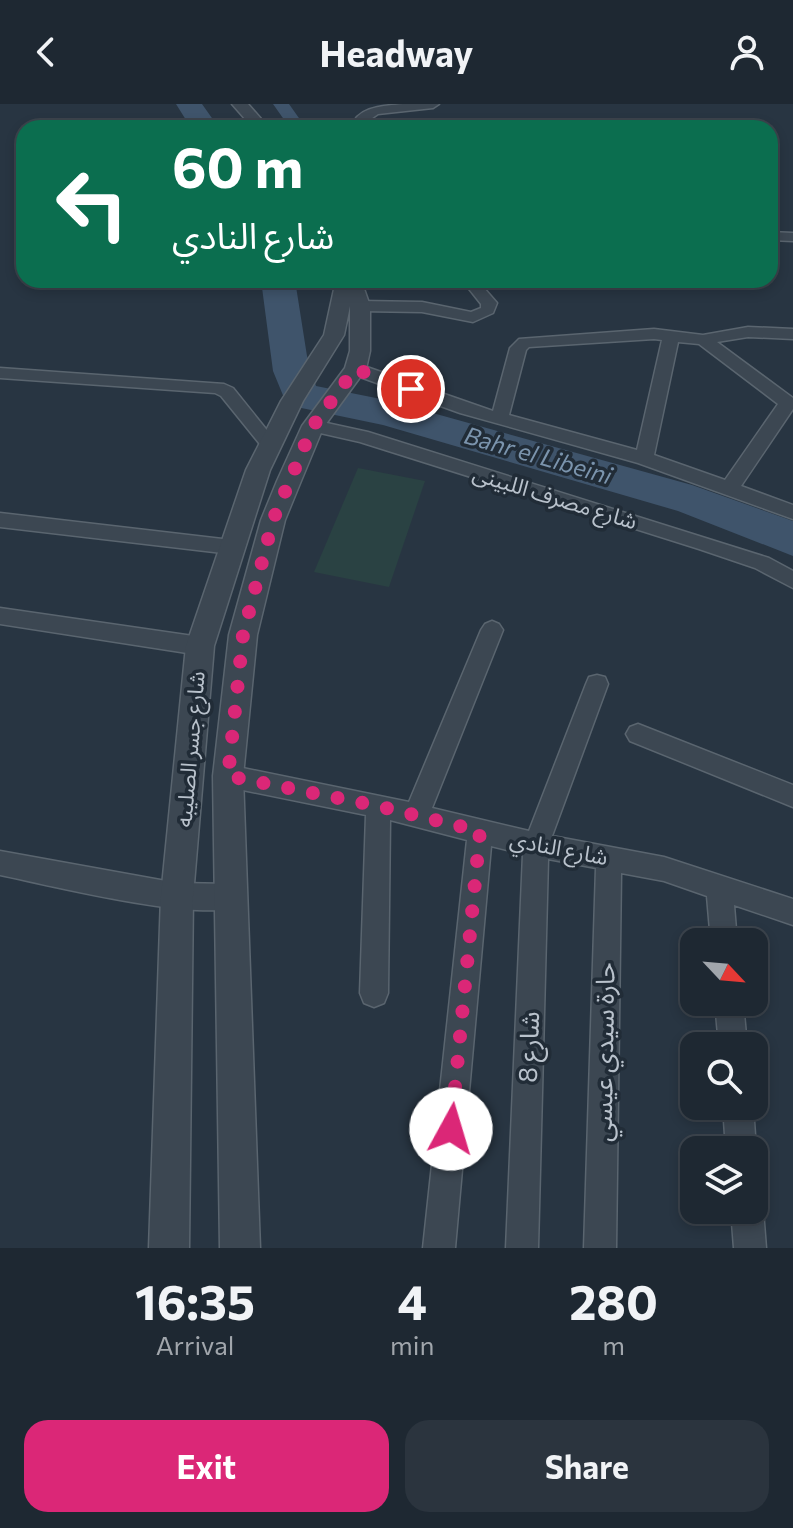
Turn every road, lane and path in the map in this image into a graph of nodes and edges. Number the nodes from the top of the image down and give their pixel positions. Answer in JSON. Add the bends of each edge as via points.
{"nodes":[{"id":1,"x":240,"y":104,"type":"edge"},
{"id":2,"x":433,"y":104,"type":"edge"},
{"id":3,"x":254,"y":120,"type":"edge"},
{"id":4,"x":361,"y":120,"type":"edge"},
{"id":5,"x":347,"y":288,"type":"edge"},
{"id":6,"x":352,"y":288,"type":"edge"},
{"id":7,"x":476,"y":288,"type":"edge"},
{"id":8,"x":360,"y":306,"type":"junction"},
{"id":9,"x":793,"y":334,"type":"edge"},
{"id":10,"x":671,"y":335,"type":"junction"},
{"id":11,"x":703,"y":340,"type":"junction"},
{"id":12,"x":0,"y":373,"type":"edge"},
{"id":13,"x":351,"y":376,"type":"junction"},
{"id":14,"x":500,"y":418,"type":"junction"},
{"id":15,"x":315,"y":424,"type":"junction"},
{"id":16,"x":273,"y":439,"type":"junction"},
{"id":17,"x":644,"y":458,"type":"junction"},
{"id":18,"x":730,"y":487,"type":"junction"},
{"id":19,"x":793,"y":512,"type":"edge"},
{"id":20,"x":0,"y":520,"type":"edge"},
{"id":21,"x":231,"y":547,"type":"junction"},
{"id":22,"x":793,"y":580,"type":"edge"},
{"id":23,"x":0,"y":616,"type":"edge"},
{"id":24,"x":492,"y":630,"type":"dead end"},
{"id":25,"x":200,"y":646,"type":"junction"},
{"id":26,"x":597,"y":684,"type":"dead end"},
{"id":27,"x":638,"y":734,"type":"dead end"},
{"id":28,"x":228,"y":776,"type":"junction"},
{"id":29,"x":793,"y":796,"type":"edge"},
{"id":30,"x":378,"y":806,"type":"junction"},
{"id":31,"x":416,"y":816,"type":"junction"},
{"id":32,"x":480,"y":831,"type":"junction"},
{"id":33,"x":536,"y":845,"type":"junction"},
{"id":34,"x":609,"y":857,"type":"junction"},
{"id":35,"x":0,"y":863,"type":"edge"},
{"id":36,"x":719,"y":885,"type":"junction"},
{"id":37,"x":177,"y":896,"type":"junction"},
{"id":38,"x":231,"y":897,"type":"junction"},
{"id":39,"x":793,"y":912,"type":"edge"},
{"id":40,"x":723,"y":928,"type":"edge"},
{"id":41,"x":374,"y":993,"type":"dead end"},
{"id":42,"x":748,"y":1224,"type":"edge"},
{"id":43,"x":169,"y":1248,"type":"edge"},
{"id":44,"x":240,"y":1248,"type":"edge"},
{"id":45,"x":439,"y":1248,"type":"edge"},
{"id":46,"x":522,"y":1248,"type":"edge"},
{"id":47,"x":600,"y":1248,"type":"edge"},
{"id":48,"x":750,"y":1248,"type":"edge"}],
"edges":[{"from":1,"to":3,"type":"street"},
{"from":2,"to":4,"type":"street","via":[[375,111]]},
{"from":5,"to":16,"type":"street","name":"شارع جسر الصليبه","via":[[334,335]]},
{"from":6,"to":8,"type":"street","name":"شارع جسر الصليبه"},
{"from":7,"to":8,"type":"street","via":[[489,303],[488,310],[473,317],[422,307]]},
{"from":8,"to":13,"type":"street","name":"شارع جسر الصليبه","via":[[360,351]]},
{"from":9,"to":11,"type":"street","via":[[757,332]]},
{"from":10,"to":11,"type":"street"},
{"from":10,"to":14,"type":"street","via":[[525,342],[518,348]]},
{"from":10,"to":17,"type":"street"},
{"from":11,"to":18,"type":"street","via":[[788,403]]},
{"from":12,"to":16,"type":"street","via":[[218,388]]},
{"from":13,"to":14,"type":"street"},
{"from":13,"to":15,"type":"street","name":"شارع جسر الصليبه"},
{"from":14,"to":17,"type":"street"},
{"from":15,"to":22,"type":"street","name":"شارع مصرف اللبينى","via":[[706,544]]},
{"from":15,"to":28,"type":"street","name":"شارع جسر الصليبه","via":[[273,520],[243,635]]},
{"from":16,"to":21,"type":"street","name":"شارع جسر الصليبه"},
{"from":17,"to":18,"type":"street"},
{"from":18,"to":19,"type":"street"},
{"from":20,"to":21,"type":"street"},
{"from":21,"to":25,"type":"street","name":"شارع جسر الصليبه"},
{"from":23,"to":25,"type":"street"},
{"from":24,"to":31,"type":"street"},
{"from":25,"to":37,"type":"street","name":"شارع جسر الصليبه"},
{"from":26,"to":33,"type":"street","name":"شارع 8"},
{"from":27,"to":29,"type":"street"},
{"from":28,"to":30,"type":"street","name":"شارع النادي"},
{"from":28,"to":38,"type":"street","name":"شارع جسر الصليبه"},
{"from":30,"to":31,"type":"street","name":"شارع النادي"},
{"from":30,"to":41,"type":"street"},
{"from":31,"to":32,"type":"street","name":"شارع النادي"},
{"from":32,"to":33,"type":"street","name":"شارع النادي"},
{"from":32,"to":45,"type":"street"},
{"from":33,"to":34,"type":"street","name":"شارع النادي"},
{"from":33,"to":46,"type":"street","name":"شارع 8"},
{"from":34,"to":36,"type":"street","name":"شارع النادي"},
{"from":34,"to":47,"type":"street","name":"حارة سيدي عيسي"},
{"from":35,"to":37,"type":"street"},
{"from":36,"to":39,"type":"street","name":"شارع النادي"},
{"from":36,"to":40,"type":"street"},
{"from":37,"to":38,"type":"street"},
{"from":37,"to":43,"type":"street","name":"شارع جسر الصليبه"},
{"from":38,"to":44,"type":"street","name":"شارع جسر الصليبه"},
{"from":42,"to":48,"type":"street"}]}
